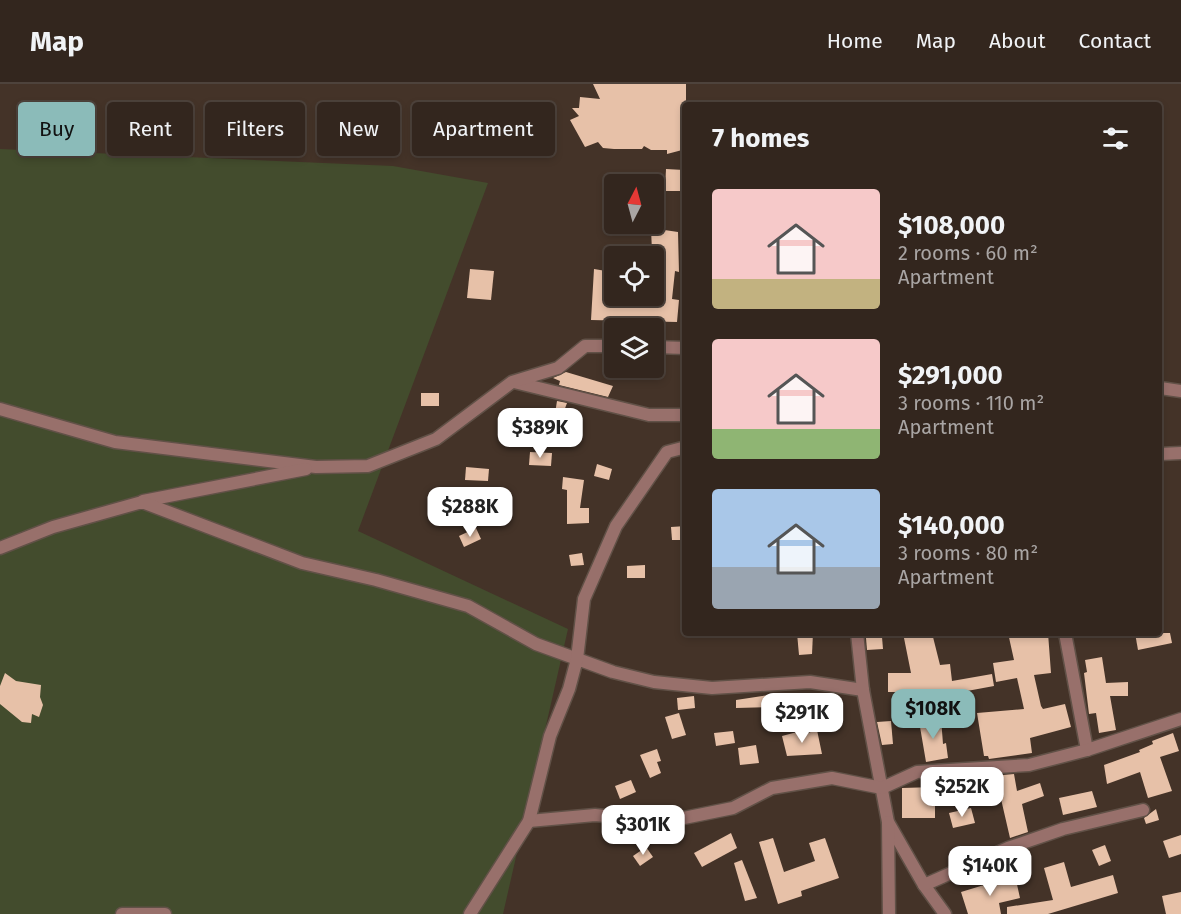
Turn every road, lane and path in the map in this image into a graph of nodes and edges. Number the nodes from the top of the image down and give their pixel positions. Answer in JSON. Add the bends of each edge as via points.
{"nodes":[{"id":1,"x":604,"y":346,"type":"edge"},
{"id":2,"x":664,"y":347,"type":"edge"},
{"id":3,"x":682,"y":348,"type":"edge"},
{"id":4,"x":512,"y":382,"type":"junction"},
{"id":5,"x":1162,"y":388,"type":"edge"},
{"id":6,"x":1181,"y":391,"type":"edge"},
{"id":7,"x":0,"y":409,"type":"edge"},
{"id":8,"x":682,"y":415,"type":"edge"},
{"id":9,"x":682,"y":448,"type":"edge"},
{"id":10,"x":1181,"y":453,"type":"edge"},
{"id":11,"x":1162,"y":454,"type":"edge"},
{"id":12,"x":316,"y":467,"type":"junction"},
{"id":13,"x":142,"y":502,"type":"junction"},
{"id":14,"x":0,"y":548,"type":"edge"},
{"id":15,"x":857,"y":636,"type":"edge"},
{"id":16,"x":1066,"y":636,"type":"edge"},
{"id":17,"x":577,"y":659,"type":"junction"},
{"id":18,"x":863,"y":690,"type":"junction"},
{"id":19,"x":1181,"y":719,"type":"edge"},
{"id":20,"x":1086,"y":750,"type":"junction"},
{"id":21,"x":882,"y":788,"type":"junction"},
{"id":22,"x":1143,"y":810,"type":"dead end"},
{"id":23,"x":529,"y":821,"type":"junction"},
{"id":24,"x":888,"y":822,"type":"junction"},
{"id":25,"x":924,"y":885,"type":"junction"},
{"id":26,"x":122,"y":914,"type":"edge"},
{"id":27,"x":165,"y":914,"type":"edge"},
{"id":28,"x":470,"y":914,"type":"edge"},
{"id":29,"x":889,"y":914,"type":"edge"},
{"id":30,"x":945,"y":914,"type":"edge"}],
"edges":[{"from":1,"to":4,"type":"street","via":[[585,346],[558,368]]},
{"from":2,"to":3,"type":"street"},
{"from":4,"to":8,"type":"street","via":[[648,415]]},
{"from":4,"to":12,"type":"street","via":[[436,439],[368,466]]},
{"from":5,"to":6,"type":"street"},
{"from":7,"to":12,"type":"street","via":[[115,442]]},
{"from":9,"to":17,"type":"street","via":[[667,452],[616,526],[584,599]]},
{"from":10,"to":11,"type":"street"},
{"from":12,"to":13,"type":"street"},
{"from":13,"to":14,"type":"street","via":[[53,527]]},
{"from":13,"to":17,"type":"street","via":[[302,563],[468,606],[536,644]]},
{"from":15,"to":18,"type":"street"},
{"from":16,"to":20,"type":"street"},
{"from":17,"to":18,"type":"street","via":[[654,682],[712,688],[810,682]]},
{"from":17,"to":23,"type":"street","via":[[550,736]]},
{"from":18,"to":21,"type":"street"},
{"from":19,"to":20,"type":"street"},
{"from":20,"to":21,"type":"street","via":[[1029,765],[917,772]]},
{"from":21,"to":23,"type":"street","via":[[832,778],[772,788],[732,808],[664,822],[595,815]]},
{"from":21,"to":24,"type":"street"},
{"from":22,"to":25,"type":"street","via":[[1008,848]]},
{"from":23,"to":28,"type":"street"},
{"from":24,"to":25,"type":"street"},
{"from":24,"to":29,"type":"street"},
{"from":25,"to":30,"type":"street"},
{"from":26,"to":27,"type":"street"}]}
